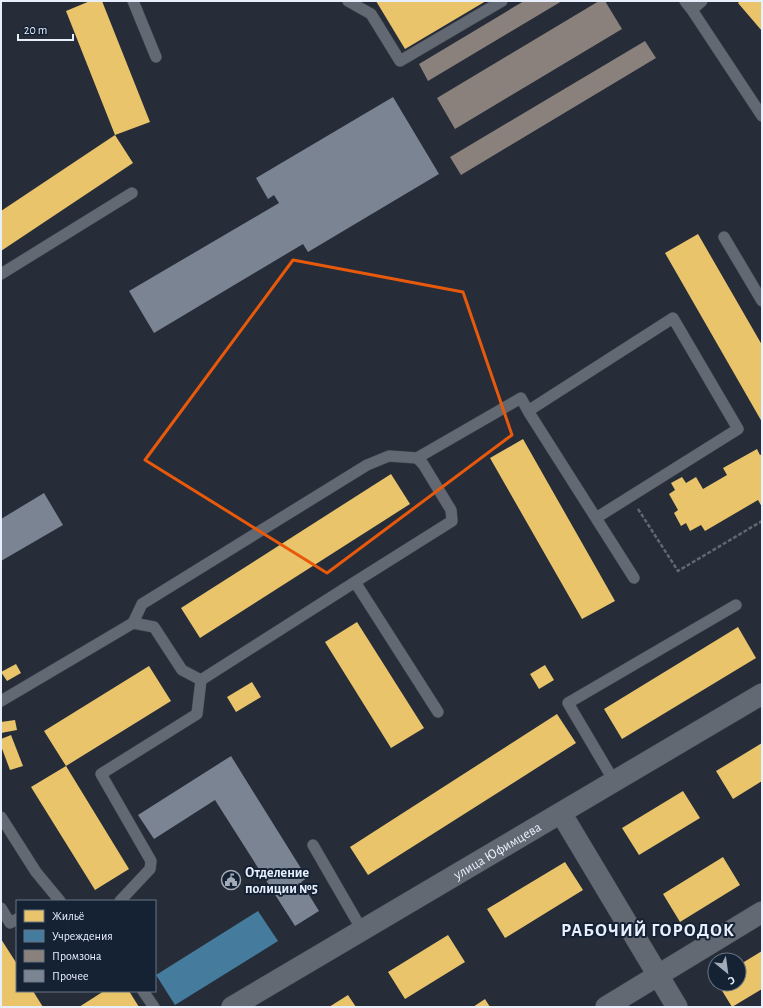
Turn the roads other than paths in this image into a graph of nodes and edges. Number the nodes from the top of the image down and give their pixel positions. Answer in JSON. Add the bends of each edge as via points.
{"nodes":[{"id":1,"x":133,"y":1,"type":"edge"},
{"id":2,"x":348,"y":1,"type":"edge"},
{"id":3,"x":502,"y":1,"type":"edge"},
{"id":4,"x":702,"y":1,"type":"edge"},
{"id":5,"x":688,"y":5,"type":"edge"},
{"id":6,"x":156,"y":57,"type":"dead end"},
{"id":7,"x":762,"y":116,"type":"edge"},
{"id":8,"x":132,"y":193,"type":"dead end"},
{"id":9,"x":724,"y":236,"type":"dead end"},
{"id":10,"x":1,"y":274,"type":"edge"},
{"id":11,"x":762,"y":301,"type":"edge"},
{"id":12,"x":528,"y":411,"type":"junction"},
{"id":13,"x":417,"y":458,"type":"junction"},
{"id":14,"x":596,"y":518,"type":"junction"},
{"id":15,"x":634,"y":578,"type":"dead end"},
{"id":16,"x":355,"y":582,"type":"junction"},
{"id":17,"x":736,"y":605,"type":"dead end"},
{"id":18,"x":132,"y":623,"type":"junction"},
{"id":19,"x":201,"y":680,"type":"junction"},
{"id":20,"x":762,"y":694,"type":"edge"},
{"id":21,"x":1,"y":701,"type":"edge"},
{"id":22,"x":438,"y":712,"type":"dead end"},
{"id":23,"x":614,"y":781,"type":"junction"},
{"id":24,"x":561,"y":813,"type":"junction"},
{"id":25,"x":1,"y":817,"type":"edge"},
{"id":26,"x":313,"y":845,"type":"dead end"},
{"id":27,"x":55,"y":900,"type":"edge"},
{"id":28,"x":121,"y":900,"type":"edge"},
{"id":29,"x":1,"y":908,"type":"edge"},
{"id":30,"x":762,"y":912,"type":"edge"},
{"id":31,"x":16,"y":920,"type":"edge"},
{"id":32,"x":362,"y":930,"type":"junction"},
{"id":33,"x":657,"y":976,"type":"junction"},
{"id":34,"x":144,"y":992,"type":"edge"},
{"id":35,"x":154,"y":1007,"type":"edge"},
{"id":36,"x":232,"y":1007,"type":"edge"},
{"id":37,"x":606,"y":1007,"type":"edge"},
{"id":38,"x":677,"y":1007,"type":"edge"}],
"edges":[{"from":1,"to":6,"type":"lane"},
{"from":2,"to":3,"type":"lane","via":[[371,14],[400,61]]},
{"from":4,"to":5,"type":"lane"},
{"from":5,"to":7,"type":"lane"},
{"from":8,"to":10,"type":"lane"},
{"from":9,"to":11,"type":"lane"},
{"from":12,"to":13,"type":"lane","via":[[521,398]]},
{"from":12,"to":14,"type":"lane"},
{"from":12,"to":14,"type":"lane","via":[[673,318],[738,429]]},
{"from":13,"to":16,"type":"lane","via":[[451,510],[452,521]]},
{"from":13,"to":18,"type":"lane","via":[[389,456],[367,465],[142,604]]},
{"from":14,"to":15,"type":"lane"},
{"from":16,"to":19,"type":"lane"},
{"from":16,"to":22,"type":"lane"},
{"from":17,"to":23,"type":"lane","via":[[568,703]]},
{"from":18,"to":19,"type":"lane","via":[[154,627],[182,670]]},
{"from":18,"to":21,"type":"lane"},
{"from":19,"to":28,"type":"lane","via":[[197,714],[101,774],[152,861],[150,869]]},
{"from":20,"to":23,"type":"street","name":"улица Юфимцева"},
{"from":23,"to":24,"type":"street","name":"улица Юфимцева"},
{"from":24,"to":32,"type":"street","name":"улица Юфимцева"},
{"from":24,"to":33,"type":"street"},
{"from":25,"to":27,"type":"lane"},
{"from":26,"to":32,"type":"lane"},
{"from":29,"to":31,"type":"lane","via":[[10,923]]},
{"from":30,"to":33,"type":"street"},
{"from":32,"to":36,"type":"street","name":"улица Юфимцева"},
{"from":33,"to":37,"type":"street"},
{"from":33,"to":38,"type":"street"},
{"from":34,"to":35,"type":"lane"}]}
